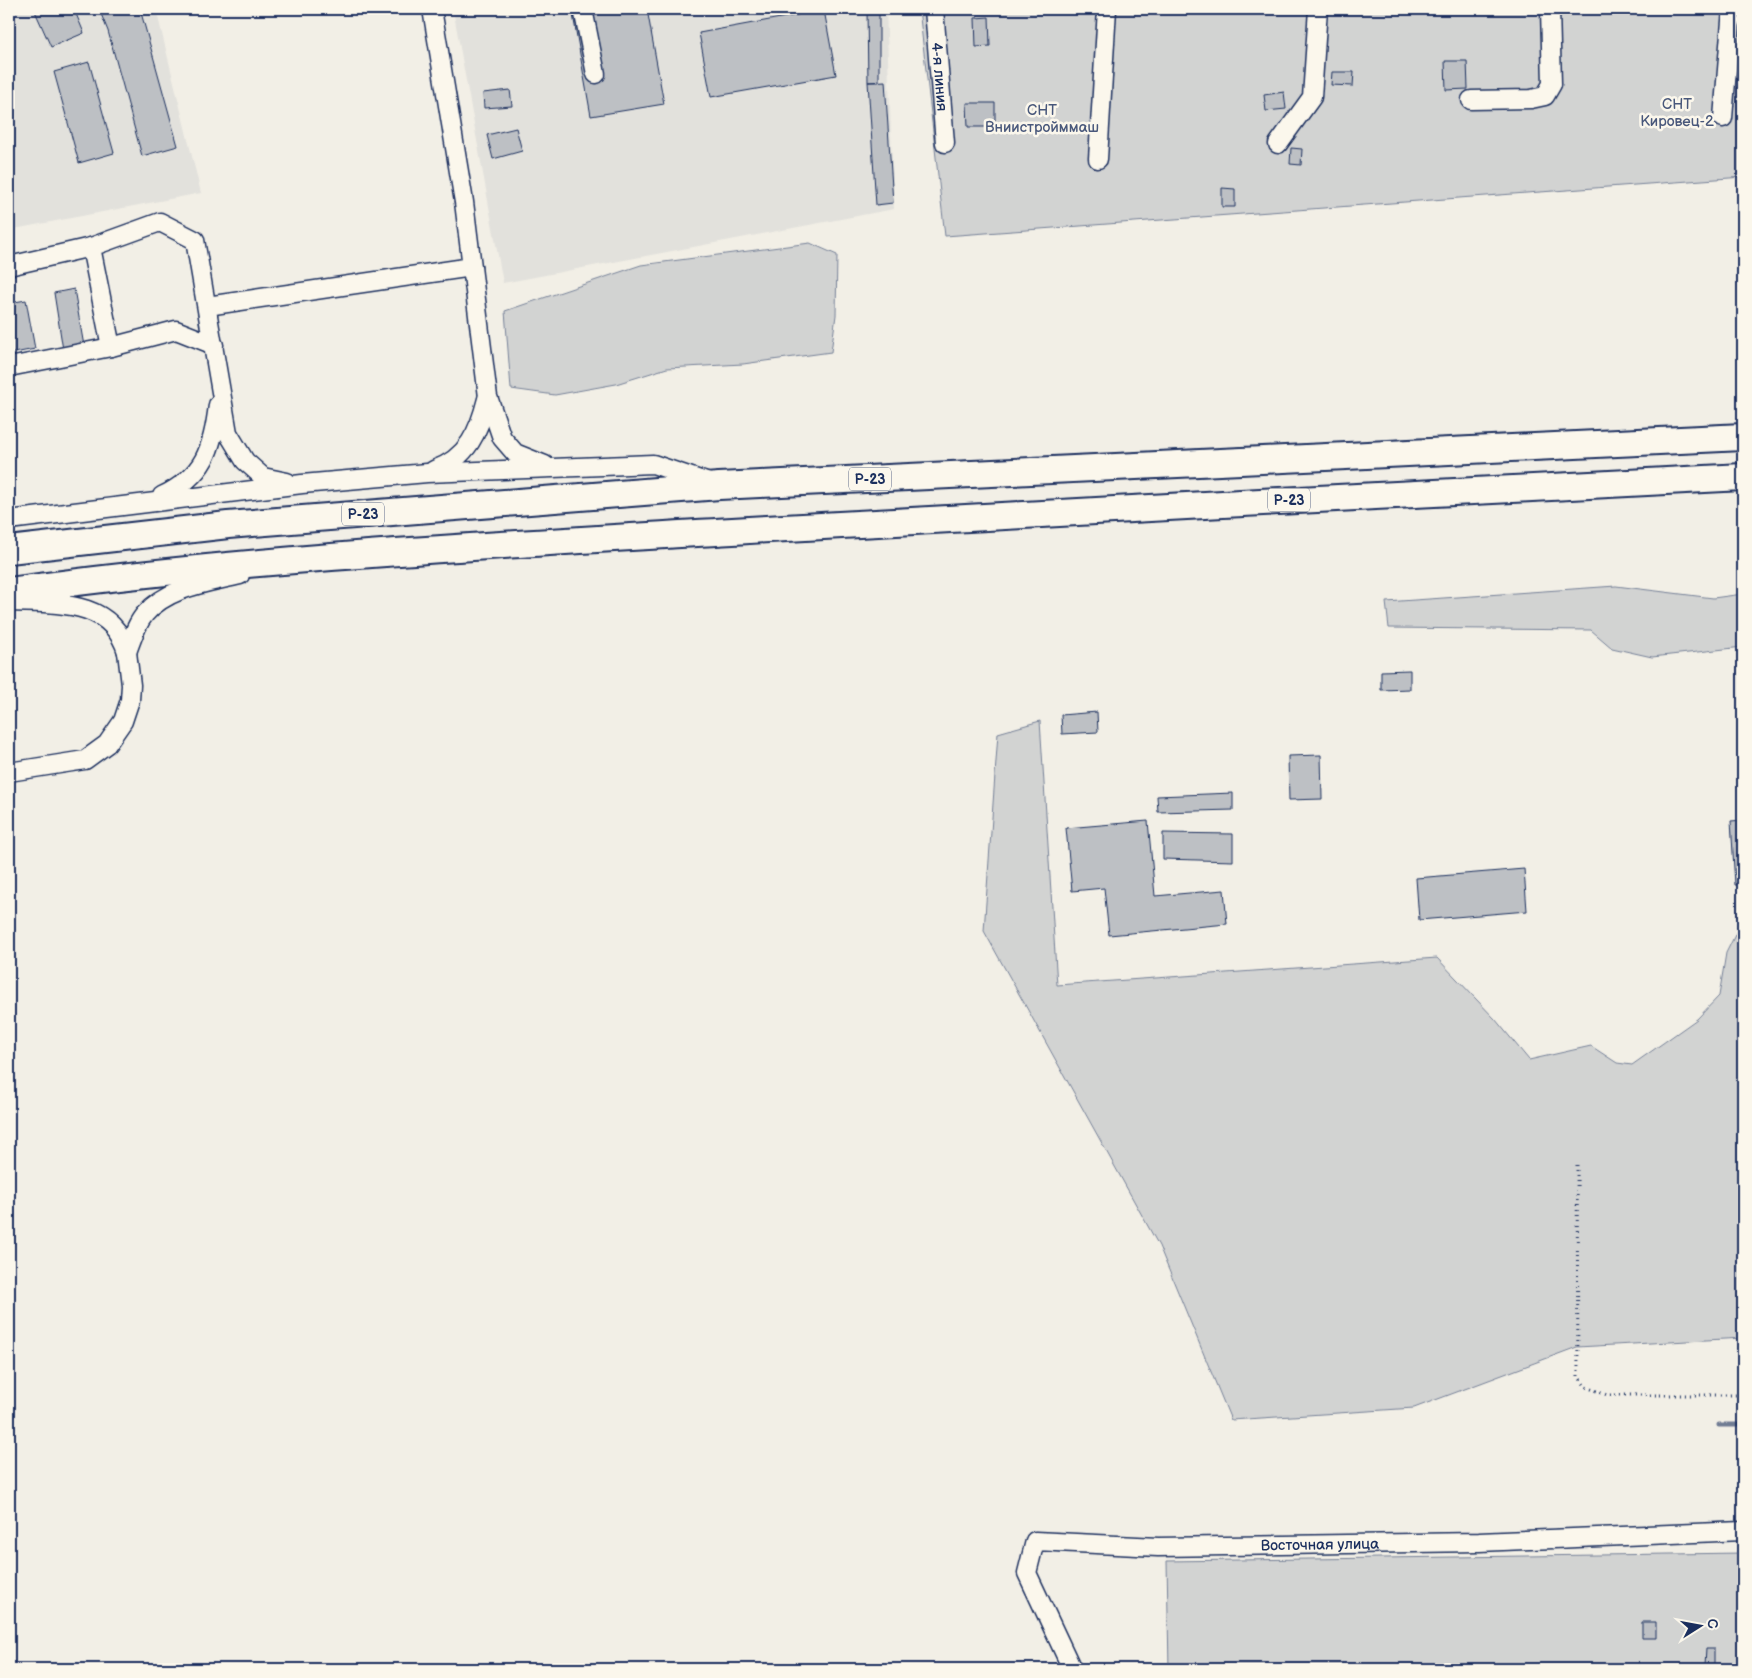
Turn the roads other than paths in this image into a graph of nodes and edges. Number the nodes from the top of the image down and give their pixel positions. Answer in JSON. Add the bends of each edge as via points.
{"nodes":[{"id":1,"x":432,"y":9,"type":"edge"},
{"id":2,"x":583,"y":9,"type":"edge"},
{"id":3,"x":934,"y":9,"type":"edge"},
{"id":4,"x":1107,"y":9,"type":"edge"},
{"id":5,"x":1318,"y":9,"type":"edge"},
{"id":6,"x":1550,"y":9,"type":"edge"},
{"id":7,"x":1732,"y":9,"type":"edge"},
{"id":8,"x":596,"y":74,"type":"dead end"},
{"id":9,"x":1471,"y":100,"type":"dead end"},
{"id":10,"x":1723,"y":118,"type":"dead end"},
{"id":11,"x":945,"y":143,"type":"dead end"},
{"id":12,"x":1278,"y":144,"type":"dead end"},
{"id":13,"x":1098,"y":158,"type":"dead end"},
{"id":14,"x":91,"y":247,"type":"junction"},
{"id":15,"x":9,"y":266,"type":"edge"},
{"id":16,"x":472,"y":266,"type":"junction"},
{"id":17,"x":206,"y":306,"type":"junction"},
{"id":18,"x":214,"y":344,"type":"junction"},
{"id":19,"x":111,"y":347,"type":"junction"},
{"id":20,"x":9,"y":367,"type":"edge"},
{"id":21,"x":220,"y":395,"type":"junction"},
{"id":22,"x":488,"y":398,"type":"junction"},
{"id":23,"x":1743,"y":437,"type":"edge"},
{"id":24,"x":556,"y":468,"type":"junction"},
{"id":25,"x":427,"y":473,"type":"junction"},
{"id":26,"x":1743,"y":477,"type":"edge"},
{"id":27,"x":302,"y":484,"type":"junction"},
{"id":28,"x":719,"y":486,"type":"junction"},
{"id":29,"x":149,"y":502,"type":"junction"},
{"id":30,"x":9,"y":520,"type":"edge"},
{"id":31,"x":9,"y":550,"type":"edge"},
{"id":32,"x":306,"y":558,"type":"junction"},
{"id":33,"x":9,"y":591,"type":"edge"},
{"id":34,"x":9,"y":602,"type":"edge"},
{"id":35,"x":127,"y":652,"type":"junction"},
{"id":36,"x":9,"y":772,"type":"edge"},
{"id":37,"x":1743,"y":1531,"type":"edge"},
{"id":38,"x":1072,"y":1669,"type":"edge"}],
"edges":[{"from":1,"to":16,"type":"street"},
{"from":2,"to":8,"type":"street"},
{"from":3,"to":11,"type":"street","name":"4-я линия"},
{"from":4,"to":13,"type":"street"},
{"from":5,"to":12,"type":"street","via":[[1312,96]]},
{"from":6,"to":9,"type":"street","via":[[1552,84],[1545,96]]},
{"from":7,"to":10,"type":"street"},
{"from":14,"to":15,"type":"street"},
{"from":14,"to":17,"type":"street","via":[[160,222],[195,240]]},
{"from":14,"to":19,"type":"street"},
{"from":16,"to":17,"type":"street"},
{"from":16,"to":22,"type":"street"},
{"from":17,"to":18,"type":"street"},
{"from":18,"to":19,"type":"street","via":[[176,330]]},
{"from":18,"to":21,"type":"street"},
{"from":19,"to":20,"type":"street"},
{"from":21,"to":27,"type":"street","via":[[228,433],[245,461],[263,476]]},
{"from":21,"to":29,"type":"street","via":[[210,450],[182,486]]},
{"from":22,"to":24,"type":"street","via":[[502,438],[515,453]]},
{"from":22,"to":25,"type":"street","via":[[481,423],[468,447],[450,464]]},
{"from":23,"to":28,"type":"highway","number":"Р-23"},
{"from":24,"to":25,"type":"street"},
{"from":24,"to":28,"type":"street","via":[[653,464]]},
{"from":25,"to":27,"type":"street"},
{"from":26,"to":32,"type":"highway","number":"Р-23","via":[[908,520]]},
{"from":27,"to":29,"type":"street"},
{"from":28,"to":31,"type":"highway","number":"Р-23","via":[[228,525]]},
{"from":29,"to":30,"type":"street"},
{"from":32,"to":33,"type":"highway","number":"Р-23"},
{"from":32,"to":35,"type":"street","via":[[181,590],[160,600],[145,614]]},
{"from":34,"to":35,"type":"street","via":[[62,604],[92,610],[114,626],[123,637]]},
{"from":35,"to":36,"type":"street","via":[[130,700],[123,721],[107,744],[85,760]]},
{"from":37,"to":38,"type":"street","name":"Восточная улица","via":[[1479,1542],[1158,1548],[1035,1541],[1027,1573]]}]}
